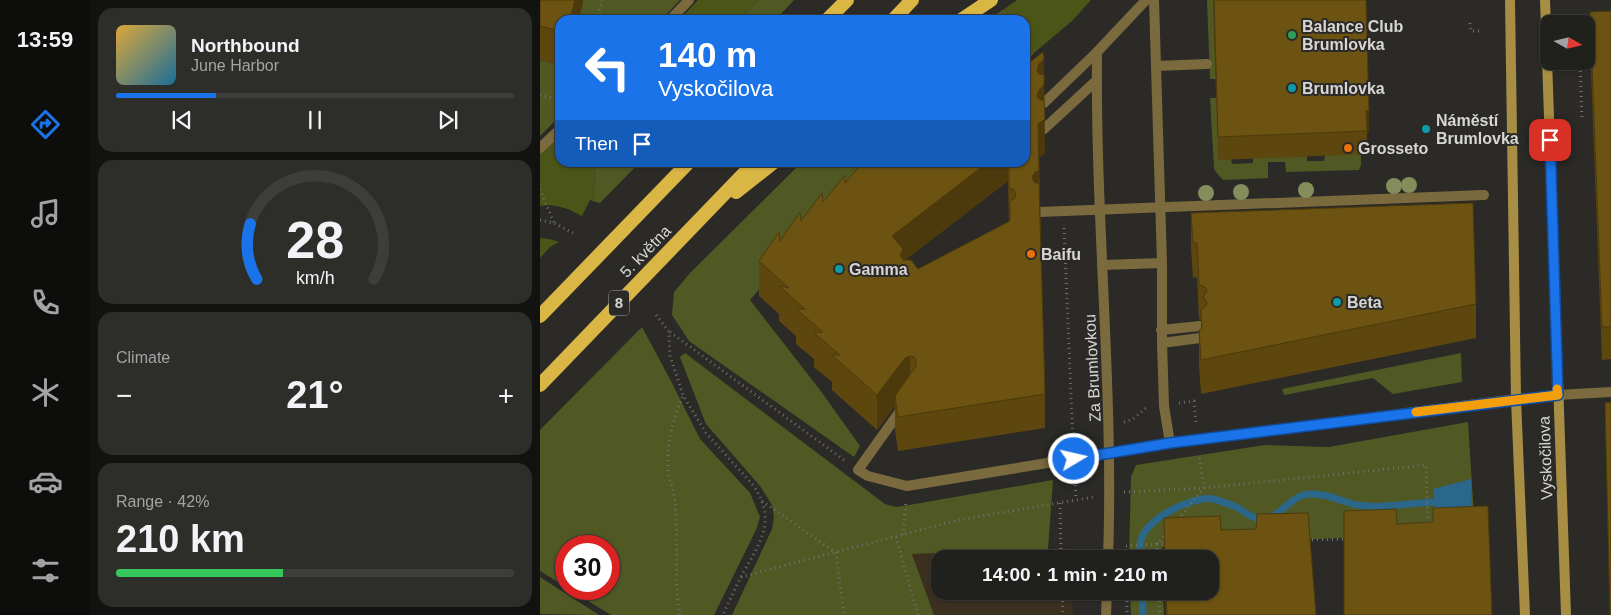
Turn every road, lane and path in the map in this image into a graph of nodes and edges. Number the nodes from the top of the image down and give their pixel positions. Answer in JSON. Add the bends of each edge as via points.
{"nodes":[{"id":1,"x":602,"y":0,"type":"edge"},
{"id":2,"x":689,"y":0,"type":"edge"},
{"id":3,"x":847,"y":0,"type":"edge"},
{"id":4,"x":912,"y":0,"type":"edge"},
{"id":5,"x":991,"y":0,"type":"edge"},
{"id":6,"x":1146,"y":0,"type":"edge"},
{"id":7,"x":1154,"y":0,"type":"edge"},
{"id":8,"x":1510,"y":0,"type":"edge"},
{"id":9,"x":1545,"y":0,"type":"edge"},
{"id":10,"x":598,"y":15,"type":"edge"},
{"id":11,"x":675,"y":15,"type":"edge"},
{"id":12,"x":833,"y":15,"type":"edge"},
{"id":13,"x":898,"y":15,"type":"edge"},
{"id":14,"x":968,"y":15,"type":"edge"},
{"id":15,"x":1595,"y":18,"type":"edge"},
{"id":16,"x":1602,"y":18,"type":"edge"},
{"id":17,"x":1470,"y":23,"type":"dead end"},
{"id":18,"x":1480,"y":30,"type":"dead end"},
{"id":19,"x":1098,"y":52,"type":"junction"},
{"id":20,"x":1207,"y":64,"type":"dead end"},
{"id":21,"x":1156,"y":66,"type":"junction"},
{"id":22,"x":1580,"y":70,"type":"edge"},
{"id":23,"x":1097,"y":80,"type":"junction"},
{"id":24,"x":540,"y":95,"type":"edge"},
{"id":25,"x":555,"y":99,"type":"edge"},
{"id":26,"x":1044,"y":103,"type":"edge"},
{"id":27,"x":1582,"y":121,"type":"dead end"},
{"id":28,"x":1044,"y":129,"type":"edge"},
{"id":29,"x":555,"y":134,"type":"edge"},
{"id":30,"x":540,"y":148,"type":"edge"},
{"id":31,"x":684,"y":167,"type":"edge"},
{"id":32,"x":750,"y":167,"type":"edge"},
{"id":33,"x":768,"y":167,"type":"edge"},
{"id":34,"x":540,"y":189,"type":"edge"},
{"id":35,"x":1484,"y":195,"type":"dead end"},
{"id":36,"x":1160,"y":208,"type":"junction"},
{"id":37,"x":1100,"y":210,"type":"junction"},
{"id":38,"x":1039,"y":212,"type":"edge"},
{"id":39,"x":1063,"y":212,"type":"junction"},
{"id":40,"x":540,"y":220,"type":"edge"},
{"id":41,"x":698,"y":222,"type":"junction"},
{"id":42,"x":554,"y":223,"type":"junction"},
{"id":43,"x":573,"y":233,"type":"dead end"},
{"id":44,"x":1162,"y":263,"type":"junction"},
{"id":45,"x":1102,"y":265,"type":"junction"},
{"id":46,"x":656,"y":315,"type":"dead end"},
{"id":47,"x":540,"y":316,"type":"edge"},
{"id":48,"x":1200,"y":326,"type":"edge"},
{"id":49,"x":1161,"y":330,"type":"junction"},
{"id":50,"x":669,"y":332,"type":"junction"},
{"id":51,"x":1200,"y":338,"type":"edge"},
{"id":52,"x":1162,"y":343,"type":"junction"},
{"id":53,"x":540,"y":386,"type":"edge"},
{"id":54,"x":1611,"y":392,"type":"edge"},
{"id":55,"x":683,"y":395,"type":"junction"},
{"id":56,"x":1558,"y":395,"type":"junction"},
{"id":57,"x":910,"y":397,"type":"edge"},
{"id":58,"x":1516,"y":399,"type":"junction"},
{"id":59,"x":1170,"y":443,"type":"junction"},
{"id":60,"x":1074,"y":444,"type":"dead end"},
{"id":61,"x":1110,"y":453,"type":"junction"},
{"id":62,"x":858,"y":470,"type":"junction"},
{"id":63,"x":907,"y":486,"type":"junction"},
{"id":64,"x":1204,"y":488,"type":"junction"},
{"id":65,"x":1111,"y":494,"type":"junction"},
{"id":66,"x":762,"y":501,"type":"junction"},
{"id":67,"x":1060,"y":503,"type":"junction"},
{"id":68,"x":1175,"y":523,"type":"edge"},
{"id":69,"x":1428,"y":528,"type":"edge"},
{"id":70,"x":1169,"y":530,"type":"edge"},
{"id":71,"x":903,"y":535,"type":"junction"},
{"id":72,"x":896,"y":537,"type":"junction"},
{"id":73,"x":1351,"y":539,"type":"edge"},
{"id":74,"x":1303,"y":540,"type":"edge"},
{"id":75,"x":1157,"y":544,"type":"junction"},
{"id":76,"x":1167,"y":544,"type":"edge"},
{"id":77,"x":1126,"y":546,"type":"dead end"},
{"id":78,"x":1061,"y":550,"type":"edge"},
{"id":79,"x":1108,"y":550,"type":"edge"},
{"id":80,"x":1157,"y":550,"type":"edge"},
{"id":81,"x":836,"y":553,"type":"junction"},
{"id":82,"x":741,"y":577,"type":"junction"},
{"id":83,"x":1062,"y":600,"type":"edge"},
{"id":84,"x":1107,"y":600,"type":"edge"},
{"id":85,"x":1127,"y":600,"type":"edge"},
{"id":86,"x":1159,"y":600,"type":"edge"},
{"id":87,"x":680,"y":615,"type":"edge"},
{"id":88,"x":723,"y":615,"type":"edge"},
{"id":89,"x":844,"y":615,"type":"edge"},
{"id":90,"x":918,"y":615,"type":"edge"},
{"id":91,"x":1063,"y":615,"type":"edge"},
{"id":92,"x":1106,"y":615,"type":"edge"},
{"id":93,"x":1128,"y":615,"type":"edge"},
{"id":94,"x":1160,"y":615,"type":"edge"},
{"id":95,"x":1525,"y":615,"type":"edge"},
{"id":96,"x":1566,"y":615,"type":"edge"}],
"edges":[{"from":1,"to":10,"type":"path"},
{"from":2,"to":11,"type":"street"},
{"from":3,"to":12,"type":"highway"},
{"from":4,"to":13,"type":"highway"},
{"from":5,"to":14,"type":"highway"},
{"from":6,"to":19,"type":"street"},
{"from":7,"to":21,"type":"street"},
{"from":8,"to":58,"type":"main road","name":"Vyskočilova"},
{"from":9,"to":56,"type":"main road","name":"Vyskočilova"},
{"from":15,"to":16,"type":"path"},
{"from":17,"to":18,"type":"path","via":[[1471,31]]},
{"from":19,"to":23,"type":"street","name":"Za Brumlovkou"},
{"from":19,"to":26,"type":"street"},
{"from":20,"to":21,"type":"street"},
{"from":21,"to":36,"type":"street"},
{"from":22,"to":27,"type":"path"},
{"from":23,"to":28,"type":"street"},
{"from":23,"to":37,"type":"street","name":"Za Brumlovkou"},
{"from":24,"to":25,"type":"path"},
{"from":29,"to":30,"type":"street"},
{"from":31,"to":47,"type":"highway","name":"5. května"},
{"from":32,"to":41,"type":"highway","name":"5. května","number":"8"},
{"from":33,"to":41,"type":"highway"},
{"from":34,"to":42,"type":"path"},
{"from":35,"to":36,"type":"street"},
{"from":36,"to":37,"type":"street"},
{"from":36,"to":44,"type":"street"},
{"from":37,"to":39,"type":"street"},
{"from":37,"to":45,"type":"street","name":"Za Brumlovkou"},
{"from":38,"to":39,"type":"street"},
{"from":39,"to":60,"type":"path"},
{"from":40,"to":42,"type":"path"},
{"from":41,"to":53,"type":"highway","name":"5. května","number":"8"},
{"from":42,"to":43,"type":"path"},
{"from":44,"to":45,"type":"street"},
{"from":44,"to":49,"type":"street"},
{"from":45,"to":61,"type":"street","name":"Za Brumlovkou"},
{"from":46,"to":50,"type":"path"},
{"from":48,"to":49,"type":"street"},
{"from":49,"to":52,"type":"street"},
{"from":50,"to":55,"type":"path","via":[[670,356]]},
{"from":50,"to":62,"type":"path"},
{"from":51,"to":52,"type":"street"},
{"from":52,"to":59,"type":"street","via":[[1164,406]]},
{"from":54,"to":56,"type":"street"},
{"from":55,"to":66,"type":"path","via":[[706,433],[753,484]]},
{"from":55,"to":87,"type":"path","via":[[675,412],[668,468],[674,496],[676,595]]},
{"from":56,"to":58,"type":"street"},
{"from":56,"to":96,"type":"main road","name":"Vyskočilova"},
{"from":57,"to":62,"type":"street"},
{"from":58,"to":59,"type":"street"},
{"from":58,"to":95,"type":"main road","name":"Vyskočilova"},
{"from":59,"to":61,"type":"street"},
{"from":61,"to":63,"type":"street"},
{"from":61,"to":65,"type":"street","name":"Za Brumlovkou"},
{"from":62,"to":63,"type":"street","via":[[868,476]]},
{"from":63,"to":71,"type":"path"},
{"from":64,"to":65,"type":"path"},
{"from":64,"to":68,"type":"path"},
{"from":64,"to":69,"type":"path","via":[[1426,465]]},
{"from":65,"to":67,"type":"path"},
{"from":65,"to":79,"type":"street","name":"Za Brumlovkou"},
{"from":66,"to":81,"type":"path"},
{"from":66,"to":82,"type":"path","via":[[766,516],[763,538]]},
{"from":67,"to":71,"type":"path","via":[[958,520]]},
{"from":67,"to":78,"type":"path"},
{"from":70,"to":75,"type":"path"},
{"from":71,"to":72,"type":"path"},
{"from":72,"to":81,"type":"path"},
{"from":72,"to":90,"type":"path"},
{"from":73,"to":74,"type":"path"},
{"from":75,"to":76,"type":"path"},
{"from":75,"to":77,"type":"path"},
{"from":75,"to":80,"type":"path"},
{"from":81,"to":82,"type":"path"},
{"from":81,"to":89,"type":"path"},
{"from":82,"to":88,"type":"path"},
{"from":83,"to":91,"type":"path"},
{"from":84,"to":92,"type":"street"},
{"from":85,"to":93,"type":"path"},
{"from":86,"to":94,"type":"path"}]}
